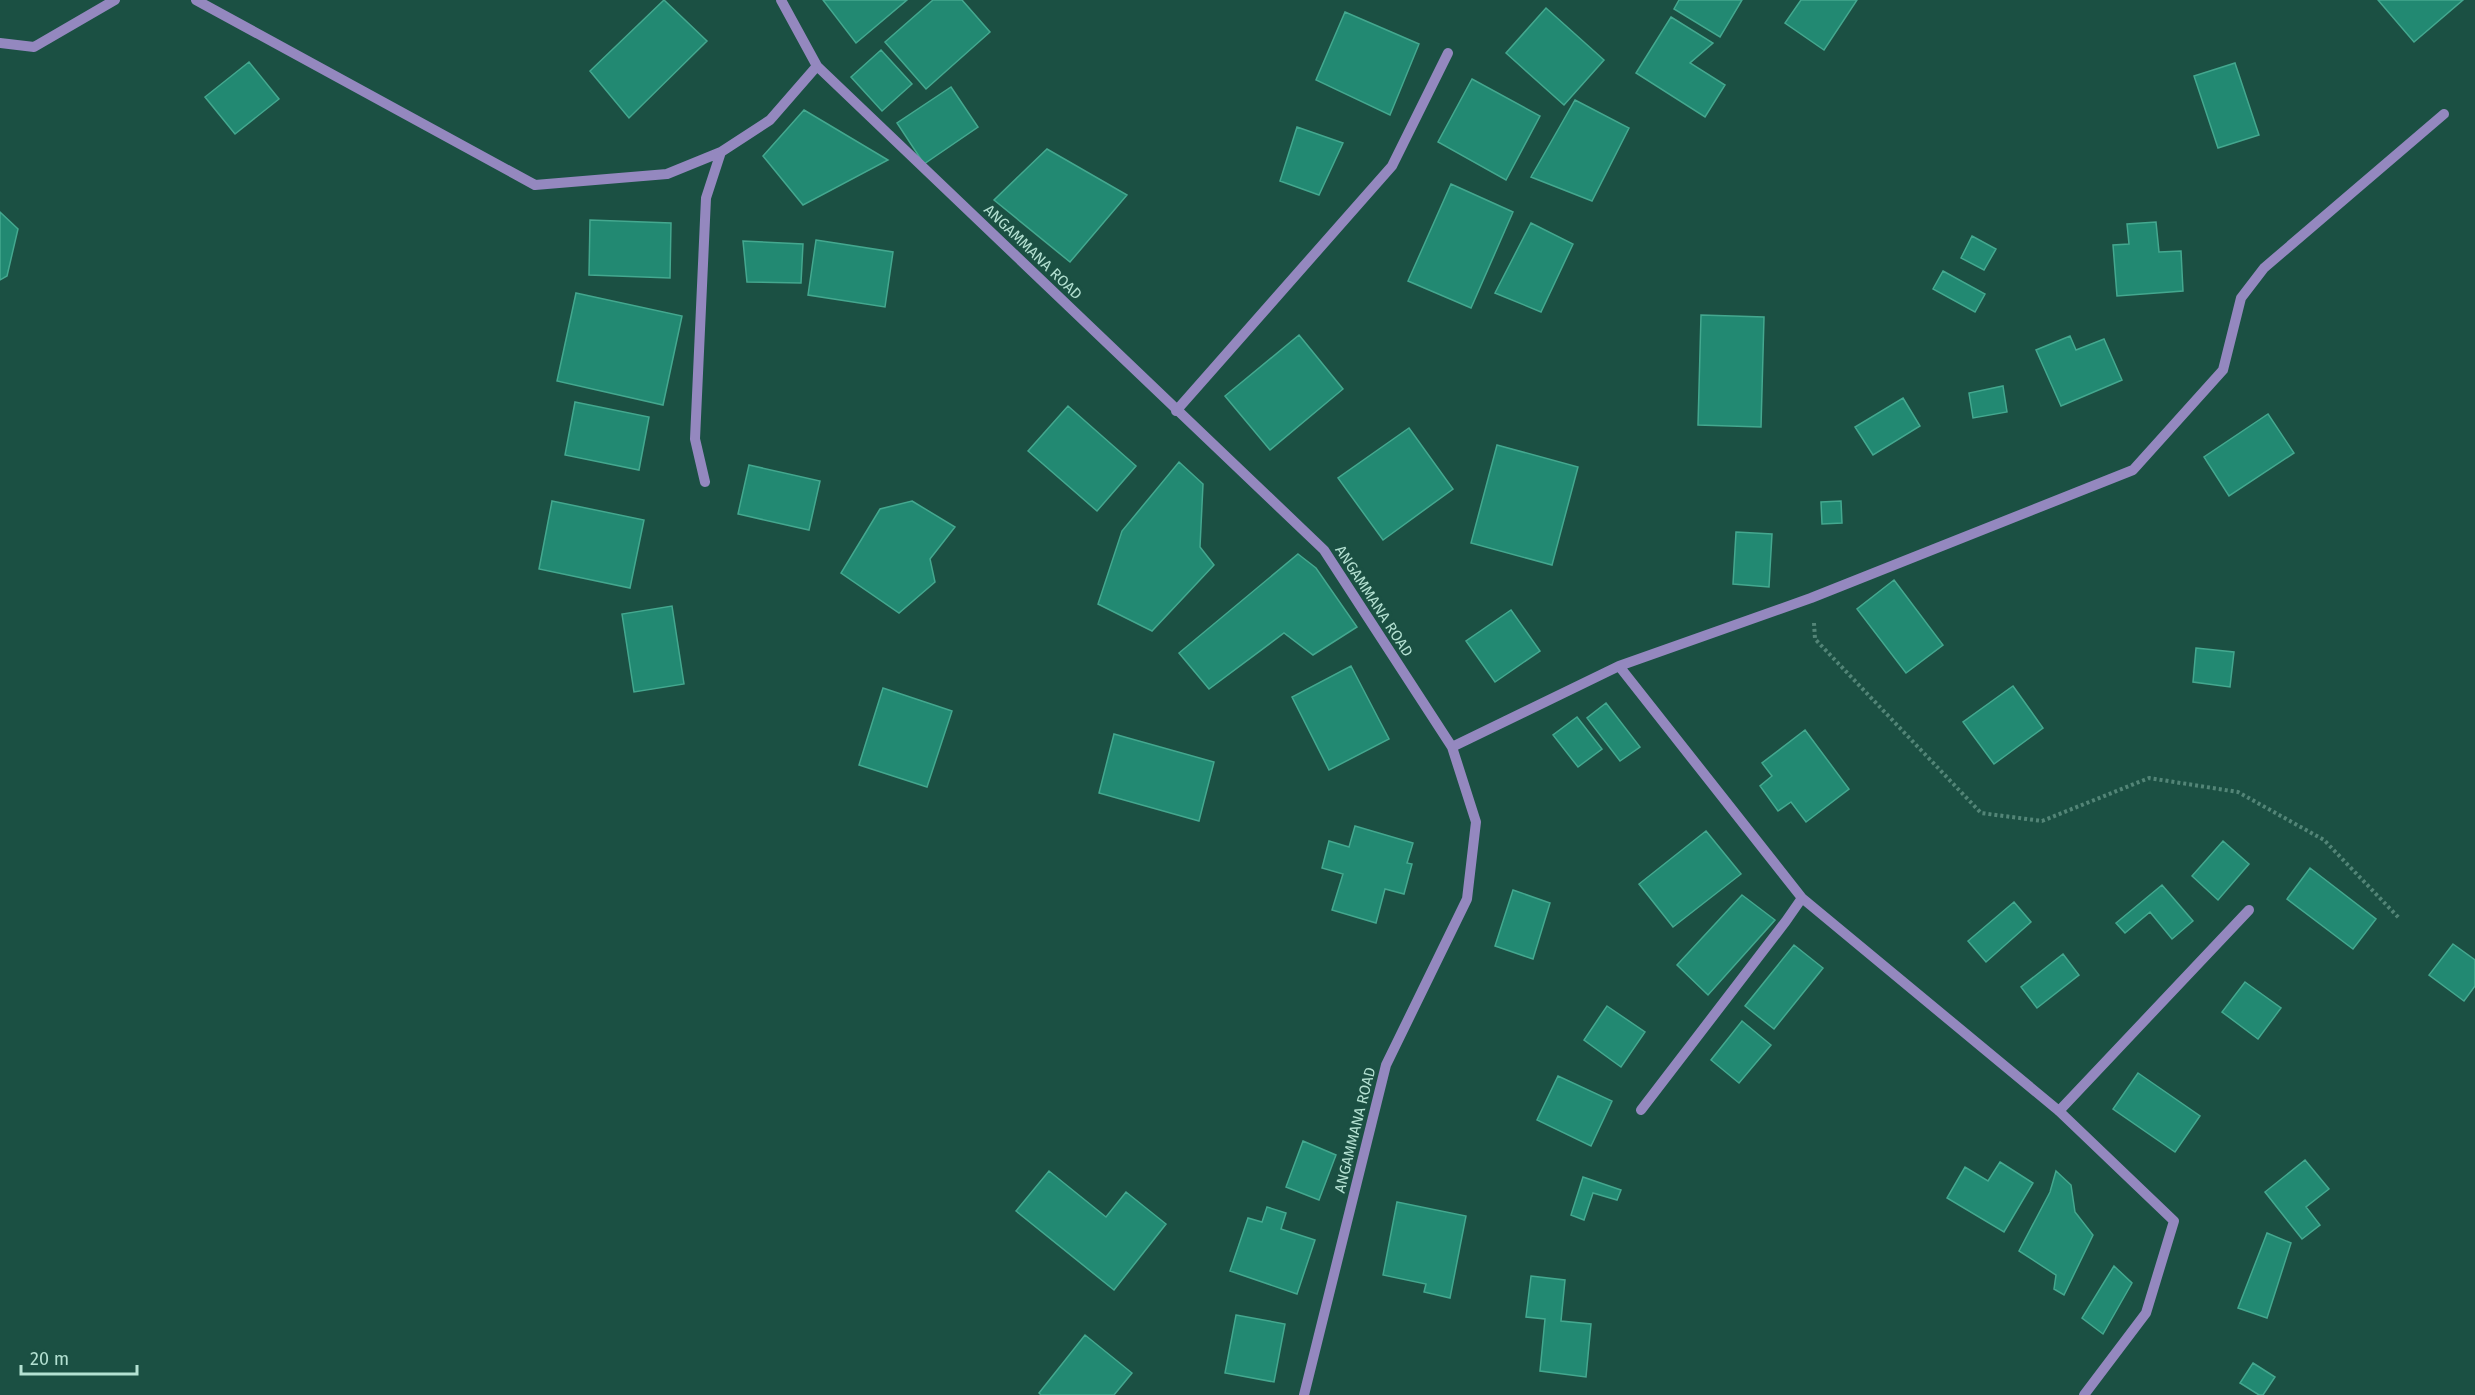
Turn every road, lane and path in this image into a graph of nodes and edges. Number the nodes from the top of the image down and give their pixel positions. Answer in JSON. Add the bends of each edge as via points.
{"nodes":[{"id":1,"x":115,"y":0,"type":"edge"},
{"id":2,"x":196,"y":0,"type":"edge"},
{"id":3,"x":781,"y":0,"type":"edge"},
{"id":4,"x":0,"y":43,"type":"edge"},
{"id":5,"x":1448,"y":53,"type":"dead end"},
{"id":6,"x":817,"y":66,"type":"junction"},
{"id":7,"x":2444,"y":114,"type":"dead end"},
{"id":8,"x":721,"y":152,"type":"junction"},
{"id":9,"x":1176,"y":411,"type":"junction"},
{"id":10,"x":705,"y":482,"type":"dead end"},
{"id":11,"x":1811,"y":598,"type":"junction"},
{"id":12,"x":1619,"y":666,"type":"junction"},
{"id":13,"x":1452,"y":747,"type":"junction"},
{"id":14,"x":1802,"y":898,"type":"junction"},
{"id":15,"x":2249,"y":910,"type":"dead end"},
{"id":16,"x":2399,"y":918,"type":"dead end"},
{"id":17,"x":1641,"y":1110,"type":"dead end"},
{"id":18,"x":2059,"y":1111,"type":"junction"},
{"id":19,"x":1304,"y":1395,"type":"edge"},
{"id":20,"x":2084,"y":1395,"type":"edge"}],
"edges":[{"from":1,"to":4,"type":"street","via":[[34,47]]},
{"from":2,"to":8,"type":"street","via":[[535,185],[667,174]]},
{"from":3,"to":6,"type":"street","name":"ANGAMMANA ROAD"},
{"from":5,"to":9,"type":"street","via":[[1392,166]]},
{"from":6,"to":8,"type":"street","via":[[770,120]]},
{"from":6,"to":9,"type":"street","name":"ANGAMMANA ROAD"},
{"from":7,"to":11,"type":"street","via":[[2264,268],[2241,298],[2223,370],[2133,470]]},
{"from":8,"to":10,"type":"street","via":[[705,198],[695,439]]},
{"from":9,"to":13,"type":"street","name":"ANGAMMANA ROAD","via":[[1324,550]]},
{"from":11,"to":12,"type":"street"},
{"from":11,"to":16,"type":"path","via":[[1815,639],[1981,813],[2042,821],[2149,778],[2238,792],[2324,840]]},
{"from":12,"to":13,"type":"street"},
{"from":12,"to":14,"type":"street"},
{"from":13,"to":19,"type":"street","name":"ANGAMMANA ROAD","via":[[1476,822],[1467,899],[1386,1065]]},
{"from":14,"to":17,"type":"street"},
{"from":14,"to":18,"type":"street"},
{"from":15,"to":18,"type":"street"},
{"from":18,"to":20,"type":"street","via":[[2174,1221],[2146,1313]]}]}
